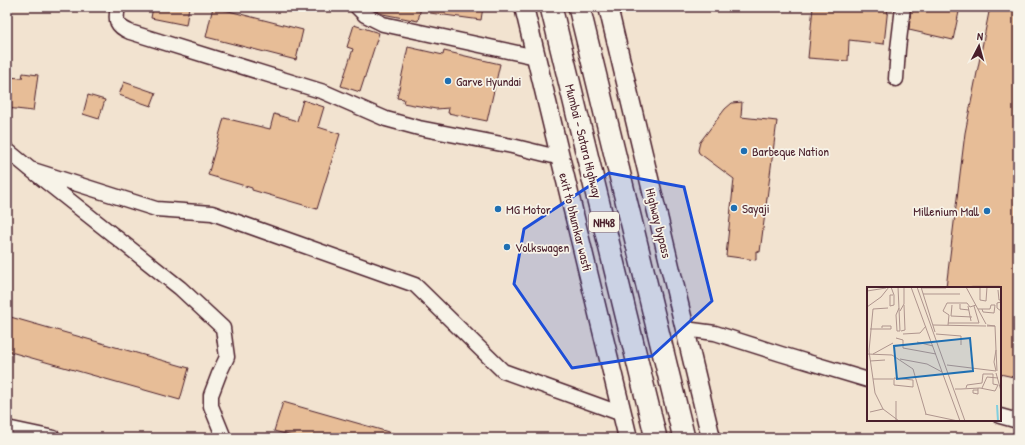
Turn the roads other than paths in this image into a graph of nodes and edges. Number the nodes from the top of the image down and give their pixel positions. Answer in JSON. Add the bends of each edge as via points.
{"nodes":[{"id":1,"x":118,"y":7,"type":"edge"},
{"id":2,"x":357,"y":7,"type":"edge"},
{"id":3,"x":524,"y":7,"type":"edge"},
{"id":4,"x":551,"y":7,"type":"edge"},
{"id":5,"x":580,"y":7,"type":"edge"},
{"id":6,"x":608,"y":7,"type":"edge"},
{"id":7,"x":903,"y":7,"type":"edge"},
{"id":8,"x":536,"y":57,"type":"junction"},
{"id":9,"x":896,"y":80,"type":"dead end"},
{"id":10,"x":7,"y":150,"type":"edge"},
{"id":11,"x":561,"y":158,"type":"junction"},
{"id":12,"x":30,"y":169,"type":"junction"},
{"id":13,"x":685,"y":329,"type":"junction"},
{"id":14,"x":867,"y":380,"type":"edge"},
{"id":15,"x":622,"y":414,"type":"junction"},
{"id":16,"x":1001,"y":416,"type":"edge"},
{"id":17,"x":1018,"y":420,"type":"edge"},
{"id":18,"x":7,"y":428,"type":"edge"},
{"id":19,"x":54,"y":438,"type":"edge"},
{"id":20,"x":224,"y":438,"type":"edge"},
{"id":21,"x":628,"y":438,"type":"edge"},
{"id":22,"x":656,"y":438,"type":"edge"},
{"id":23,"x":684,"y":438,"type":"edge"},
{"id":24,"x":711,"y":438,"type":"edge"}],
"edges":[{"from":1,"to":11,"type":"street","via":[[117,24],[130,32],[324,92],[386,119]]},
{"from":2,"to":8,"type":"street","via":[[365,16],[383,24]]},
{"from":3,"to":8,"type":"main road","name":"exit to bhumkar wasti"},
{"from":4,"to":22,"type":"highway","name":"Mumbai - Satara Highway","number":"NH48"},
{"from":5,"to":23,"type":"highway","name":"Mumbai - Satara Highway","number":"NH48"},
{"from":6,"to":13,"type":"main road","name":"Highway bypass"},
{"from":7,"to":9,"type":"street"},
{"from":8,"to":11,"type":"main road","name":"exit to bhumkar wasti"},
{"from":10,"to":12,"type":"street"},
{"from":11,"to":15,"type":"main road","name":"exit to bhumkar wasti"},
{"from":12,"to":15,"type":"street","via":[[156,209],[212,213],[415,284],[503,371]]},
{"from":12,"to":20,"type":"street","via":[[180,288],[223,328],[227,357],[211,395],[211,406]]},
{"from":13,"to":14,"type":"street","via":[[714,333]]},
{"from":13,"to":24,"type":"main road","name":"Highway bypass"},
{"from":15,"to":21,"type":"main road","name":"exit to bhumkar wasti"},
{"from":16,"to":17,"type":"street"},
{"from":18,"to":19,"type":"street"}]}
